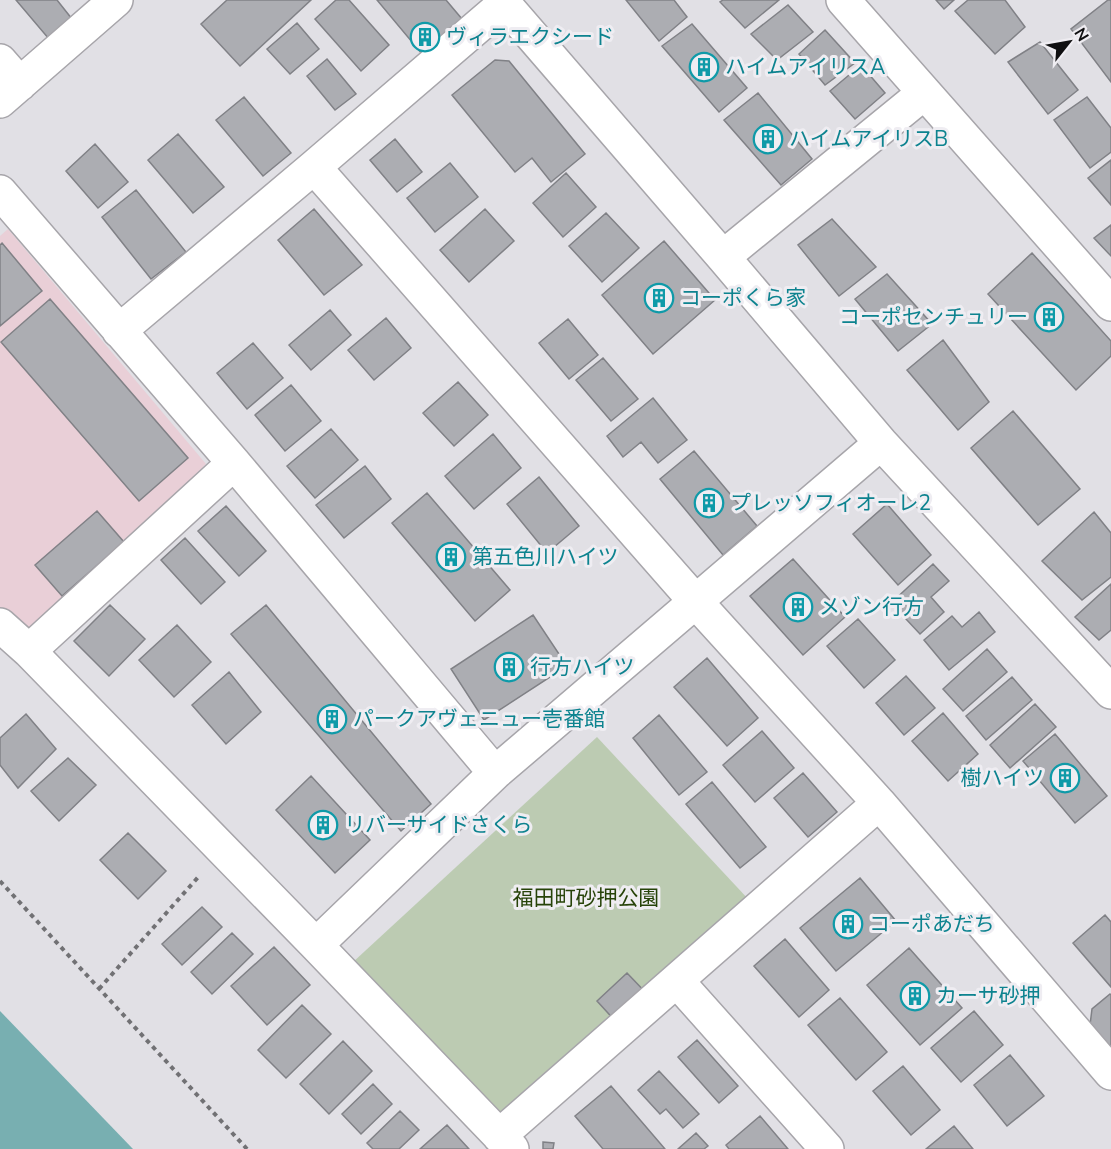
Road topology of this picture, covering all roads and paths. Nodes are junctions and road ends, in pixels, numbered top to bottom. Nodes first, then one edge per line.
1 (116, 0) edge
2 (843, 0) edge
3 (502, 2) edge
4 (7, 82) edge
5 (924, 93) junction
6 (314, 167) junction
7 (0, 192) edge
8 (723, 256) junction
9 (1111, 304) edge
10 (119, 331) junction
11 (881, 443) junction
12 (234, 463) junction
13 (696, 602) junction
14 (0, 625) edge
15 (29, 651) junction
16 (1111, 692) edge
17 (495, 773) junction
18 (879, 803) junction
19 (223, 850) junction
20 (0, 881) edge
21 (316, 945) junction
22 (677, 981) junction
23 (99, 989) junction
24 (1111, 1073) edge
25 (505, 1143) edge
26 (247, 1149) edge
27 (827, 1149) edge

1 - 4 street
2 - 5 street
3 - 6 street
3 - 8 street
5 - 8 street
5 - 9 street
6 - 10 street
6 - 13 street
7 - 10 street
8 - 11 street
10 - 12 street
11 - 13 street
11 - 16 street
12 - 15 street
12 - 17 street
13 - 17 street
13 - 18 street
14 - 15 street
15 - 19 street
17 - 21 street
18 - 22 street
18 - 24 street
19 - 21 street
19 - 23 path
20 - 23 path
21 - 25 street
22 - 25 street
22 - 27 street
23 - 26 path

